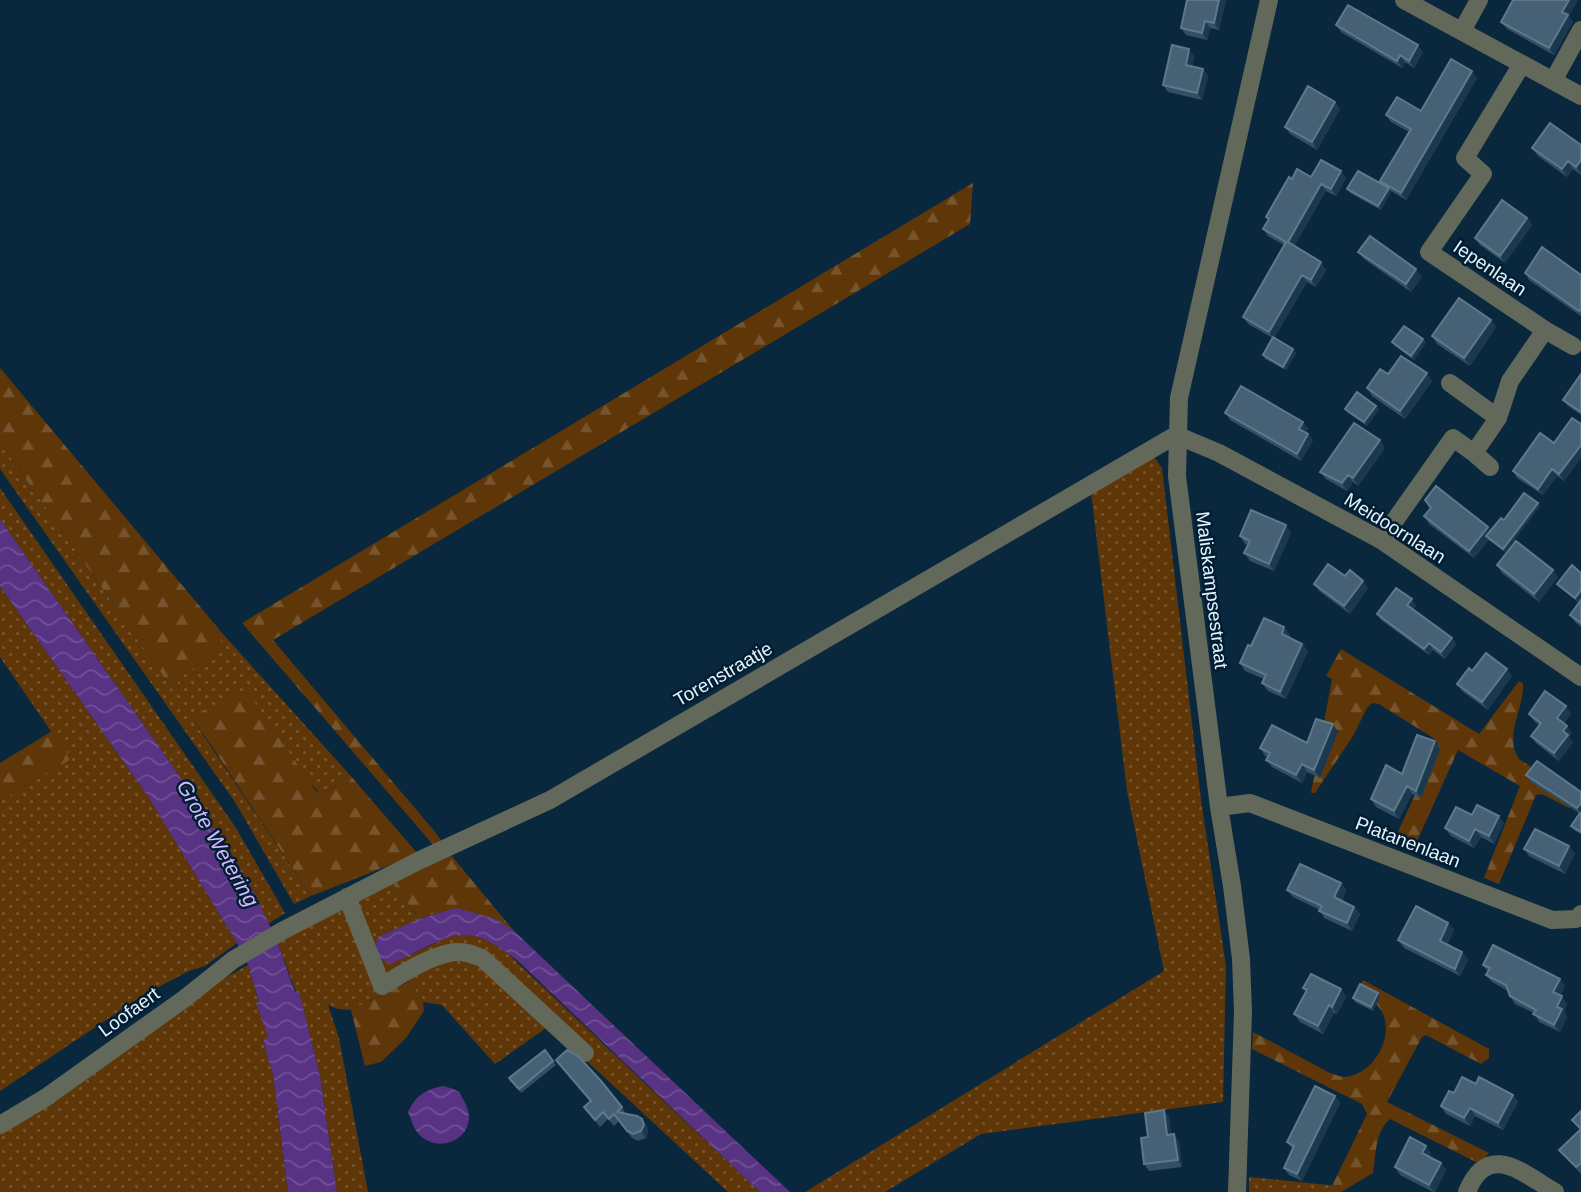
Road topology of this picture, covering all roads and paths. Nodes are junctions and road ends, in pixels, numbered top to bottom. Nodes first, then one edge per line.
1 (1269, 0) edge
2 (1404, 0) edge
3 (1479, 0) edge
4 (1581, 30) edge
5 (1462, 31) junction
6 (1522, 64) junction
7 (1553, 80) junction
8 (1581, 96) edge
9 (1545, 330) junction
10 (1573, 346) dead end
11 (1450, 383) dead end
12 (1498, 418) junction
13 (1176, 435) junction
14 (1474, 453) junction
15 (1490, 467) dead end
16 (1381, 540) junction
17 (1581, 677) edge
18 (1219, 807) junction
19 (347, 897) junction
20 (1581, 914) edge
21 (282, 931) joint
22 (585, 1053) dead end
23 (0, 1125) edge
24 (1237, 1192) edge
25 (1467, 1192) edge
26 (1555, 1192) edge

1 - 13 street, Maliskampsestraat
2 - 5 street
3 - 5 street
4 - 7 street
5 - 6 street
6 - 7 street
6 - 9 street, Iepenlaan
7 - 8 street
9 - 10 street, Iepenlaan
9 - 12 street
11 - 12 street
12 - 14 street
13 - 16 street, Meidoornlaan
13 - 18 street, Maliskampsestraat
13 - 19 street, Torenstraatje
14 - 15 street
14 - 16 street
16 - 17 street, Meidoornlaan
18 - 20 street, Platanenlaan
18 - 24 street, Maliskampsestraat
19 - 21 street, Torenstraatje
19 - 22 street
21 - 23 street, Loofaert
25 - 26 street

